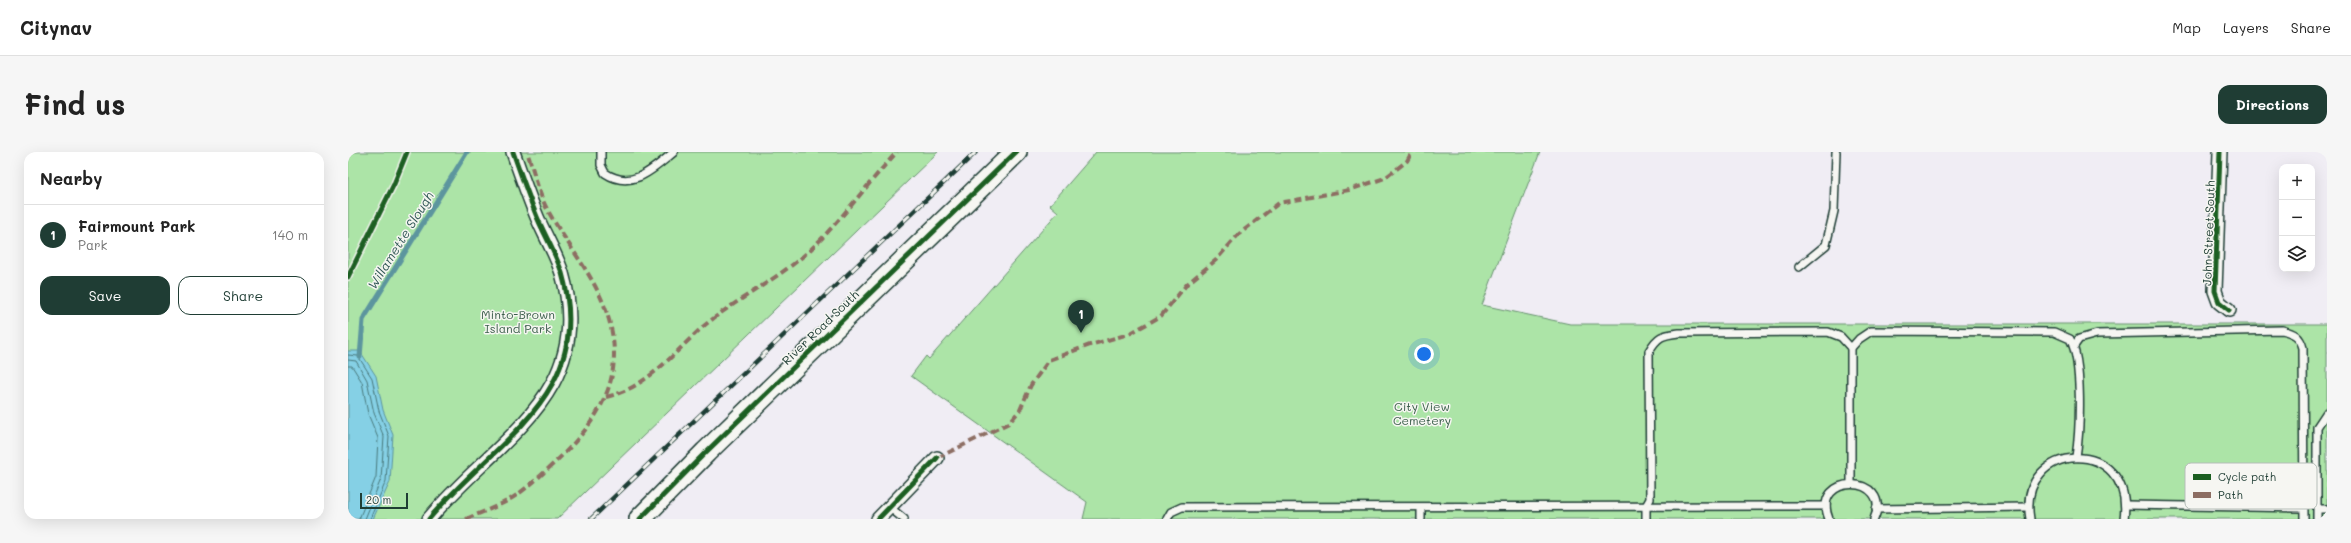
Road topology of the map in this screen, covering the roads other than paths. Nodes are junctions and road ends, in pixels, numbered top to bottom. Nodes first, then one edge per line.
1 (514, 152) edge
2 (601, 152) edge
3 (674, 152) edge
4 (1016, 152) edge
5 (1836, 152) edge
6 (2220, 152) edge
7 (1799, 267) dead end
8 (2229, 310) dead end
9 (2074, 346) junction
10 (1851, 348) junction
11 (2327, 412) edge
12 (2076, 457) junction
13 (937, 458) dead end
14 (2304, 463) edge
15 (1851, 483) junction
16 (2126, 505) junction
17 (1646, 506) junction
18 (1826, 506) junction
19 (2185, 506) edge
20 (889, 507) junction
21 (2028, 507) junction
22 (1421, 508) junction
23 (1876, 509) junction
24 (2318, 509) junction
25 (2327, 509) edge
26 (429, 519) edge
27 (640, 519) edge
28 (878, 519) edge
29 (904, 519) edge
30 (1167, 519) edge
31 (1421, 519) edge
32 (1646, 519) edge
33 (1829, 519) edge
34 (1874, 519) edge
35 (2030, 519) edge
36 (2124, 519) edge
37 (2318, 519) edge

1 - 26 street
2 - 3 lane
4 - 27 main road, River Road South
5 - 7 lane
6 - 8 street, John Street South
9 - 10 lane
9 - 12 lane
9 - 14 lane
10 - 15 lane
10 - 17 lane
11 - 24 lane
12 - 16 lane
12 - 21 lane
13 - 20 street
15 - 18 lane
15 - 23 lane
16 - 19 lane
16 - 36 lane
17 - 18 lane
17 - 22 lane
17 - 32 lane
18 - 33 lane
20 - 28 street
20 - 29 lane
21 - 23 lane
21 - 35 lane
22 - 30 lane
22 - 31 lane
23 - 34 lane
24 - 25 lane
24 - 37 lane

